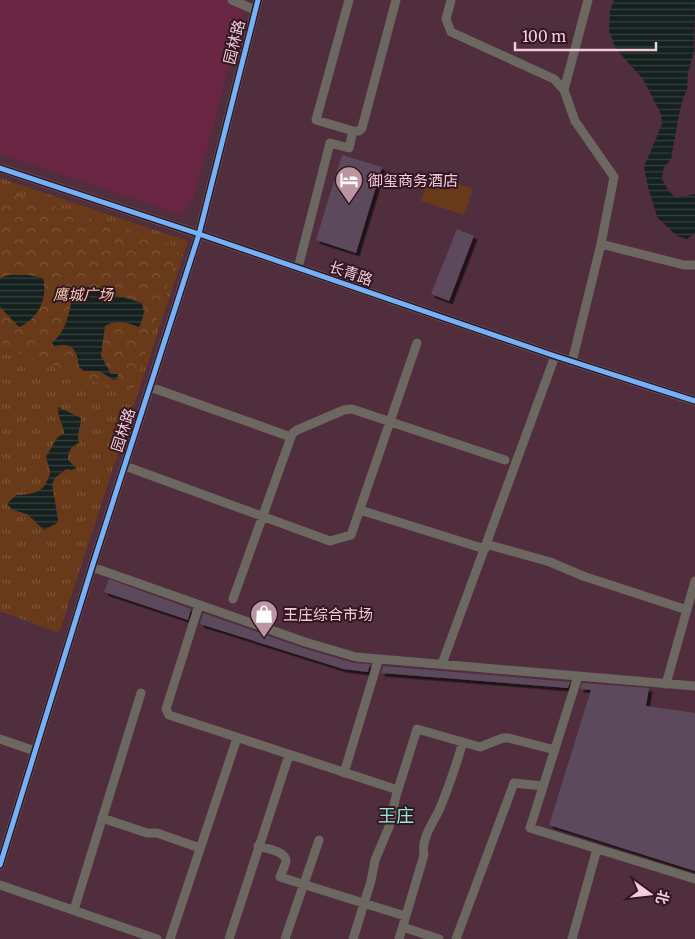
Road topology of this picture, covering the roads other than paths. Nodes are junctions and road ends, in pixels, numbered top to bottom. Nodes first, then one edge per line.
1 (232, 0) edge
2 (258, 0) edge
3 (349, 0) edge
4 (396, 0) edge
5 (451, 0) edge
6 (588, 0) edge
7 (255, 10) junction
8 (564, 90) junction
9 (353, 131) junction
10 (0, 168) edge
11 (199, 234) junction
12 (601, 244) junction
13 (695, 265) edge
14 (298, 268) junction
15 (417, 343) dead end
16 (555, 356) junction
17 (572, 362) junction
18 (150, 386) junction
19 (695, 401) edge
20 (390, 422) junction
21 (291, 437) junction
22 (505, 460) dead end
23 (125, 466) junction
24 (360, 510) junction
25 (262, 516) junction
26 (485, 546) junction
27 (92, 567) junction
28 (695, 581) edge
29 (232, 600) dead end
30 (199, 605) junction
31 (687, 610) junction
32 (378, 661) dead end
33 (442, 664) junction
34 (578, 676) junction
35 (666, 684) junction
36 (695, 686) edge
37 (141, 693) dead end
38 (237, 738) junction
39 (0, 739) edge
40 (463, 742) junction
41 (554, 750) junction
42 (35, 751) junction
43 (289, 755) junction
44 (344, 772) junction
45 (544, 786) junction
46 (398, 790) junction
47 (102, 818) junction
48 (319, 840) dead end
49 (258, 846) junction
50 (200, 848) junction
51 (597, 849) junction
52 (0, 865) edge
53 (695, 879) edge
54 (0, 885) edge
55 (305, 885) junction
56 (364, 904) junction
57 (74, 910) junction
58 (405, 916) junction
59 (403, 927) junction
60 (158, 939) edge
61 (170, 939) edge
62 (230, 939) edge
63 (285, 939) edge
64 (353, 939) edge
65 (399, 939) edge
66 (439, 939) edge
67 (456, 939) edge
68 (572, 939) edge

1 - 7 street
2 - 7 street, 园林路
3 - 9 street
4 - 9 street
5 - 8 street
6 - 8 street
7 - 11 street, 园林路
8 - 12 street
9 - 14 street
10 - 11 street, 长青路
11 - 14 street, 长青路
11 - 18 street, 园林路
12 - 13 street
12 - 17 street
14 - 16 street, 长青路
15 - 20 street
16 - 17 street, 长青路
16 - 26 street
17 - 19 street, 长青路
18 - 21 street
18 - 23 street, 园林路
20 - 21 street
20 - 22 street
20 - 24 street
21 - 25 street
23 - 25 street
23 - 27 street, 园林路
24 - 25 street
24 - 26 street
25 - 29 street
26 - 31 street
26 - 33 street
27 - 30 street
27 - 42 street, 园林路
28 - 31 street
30 - 33 street
30 - 38 street
31 - 35 street
32 - 44 street
33 - 34 street
34 - 35 street
34 - 41 street
35 - 36 street
37 - 47 street
38 - 43 street
38 - 50 street
39 - 42 street
40 - 41 street
40 - 46 street
40 - 58 street
41 - 45 street
42 - 52 street, 园林路
43 - 44 street
43 - 49 street
44 - 46 street
45 - 51 street
45 - 67 street
46 - 56 street
47 - 50 street
47 - 57 street
48 - 55 street
49 - 55 street
49 - 62 street
50 - 61 street
51 - 53 street
51 - 68 street
54 - 57 street
55 - 56 street
55 - 63 street
56 - 58 street
56 - 64 street
57 - 60 street
58 - 59 street
59 - 65 street
59 - 66 street

